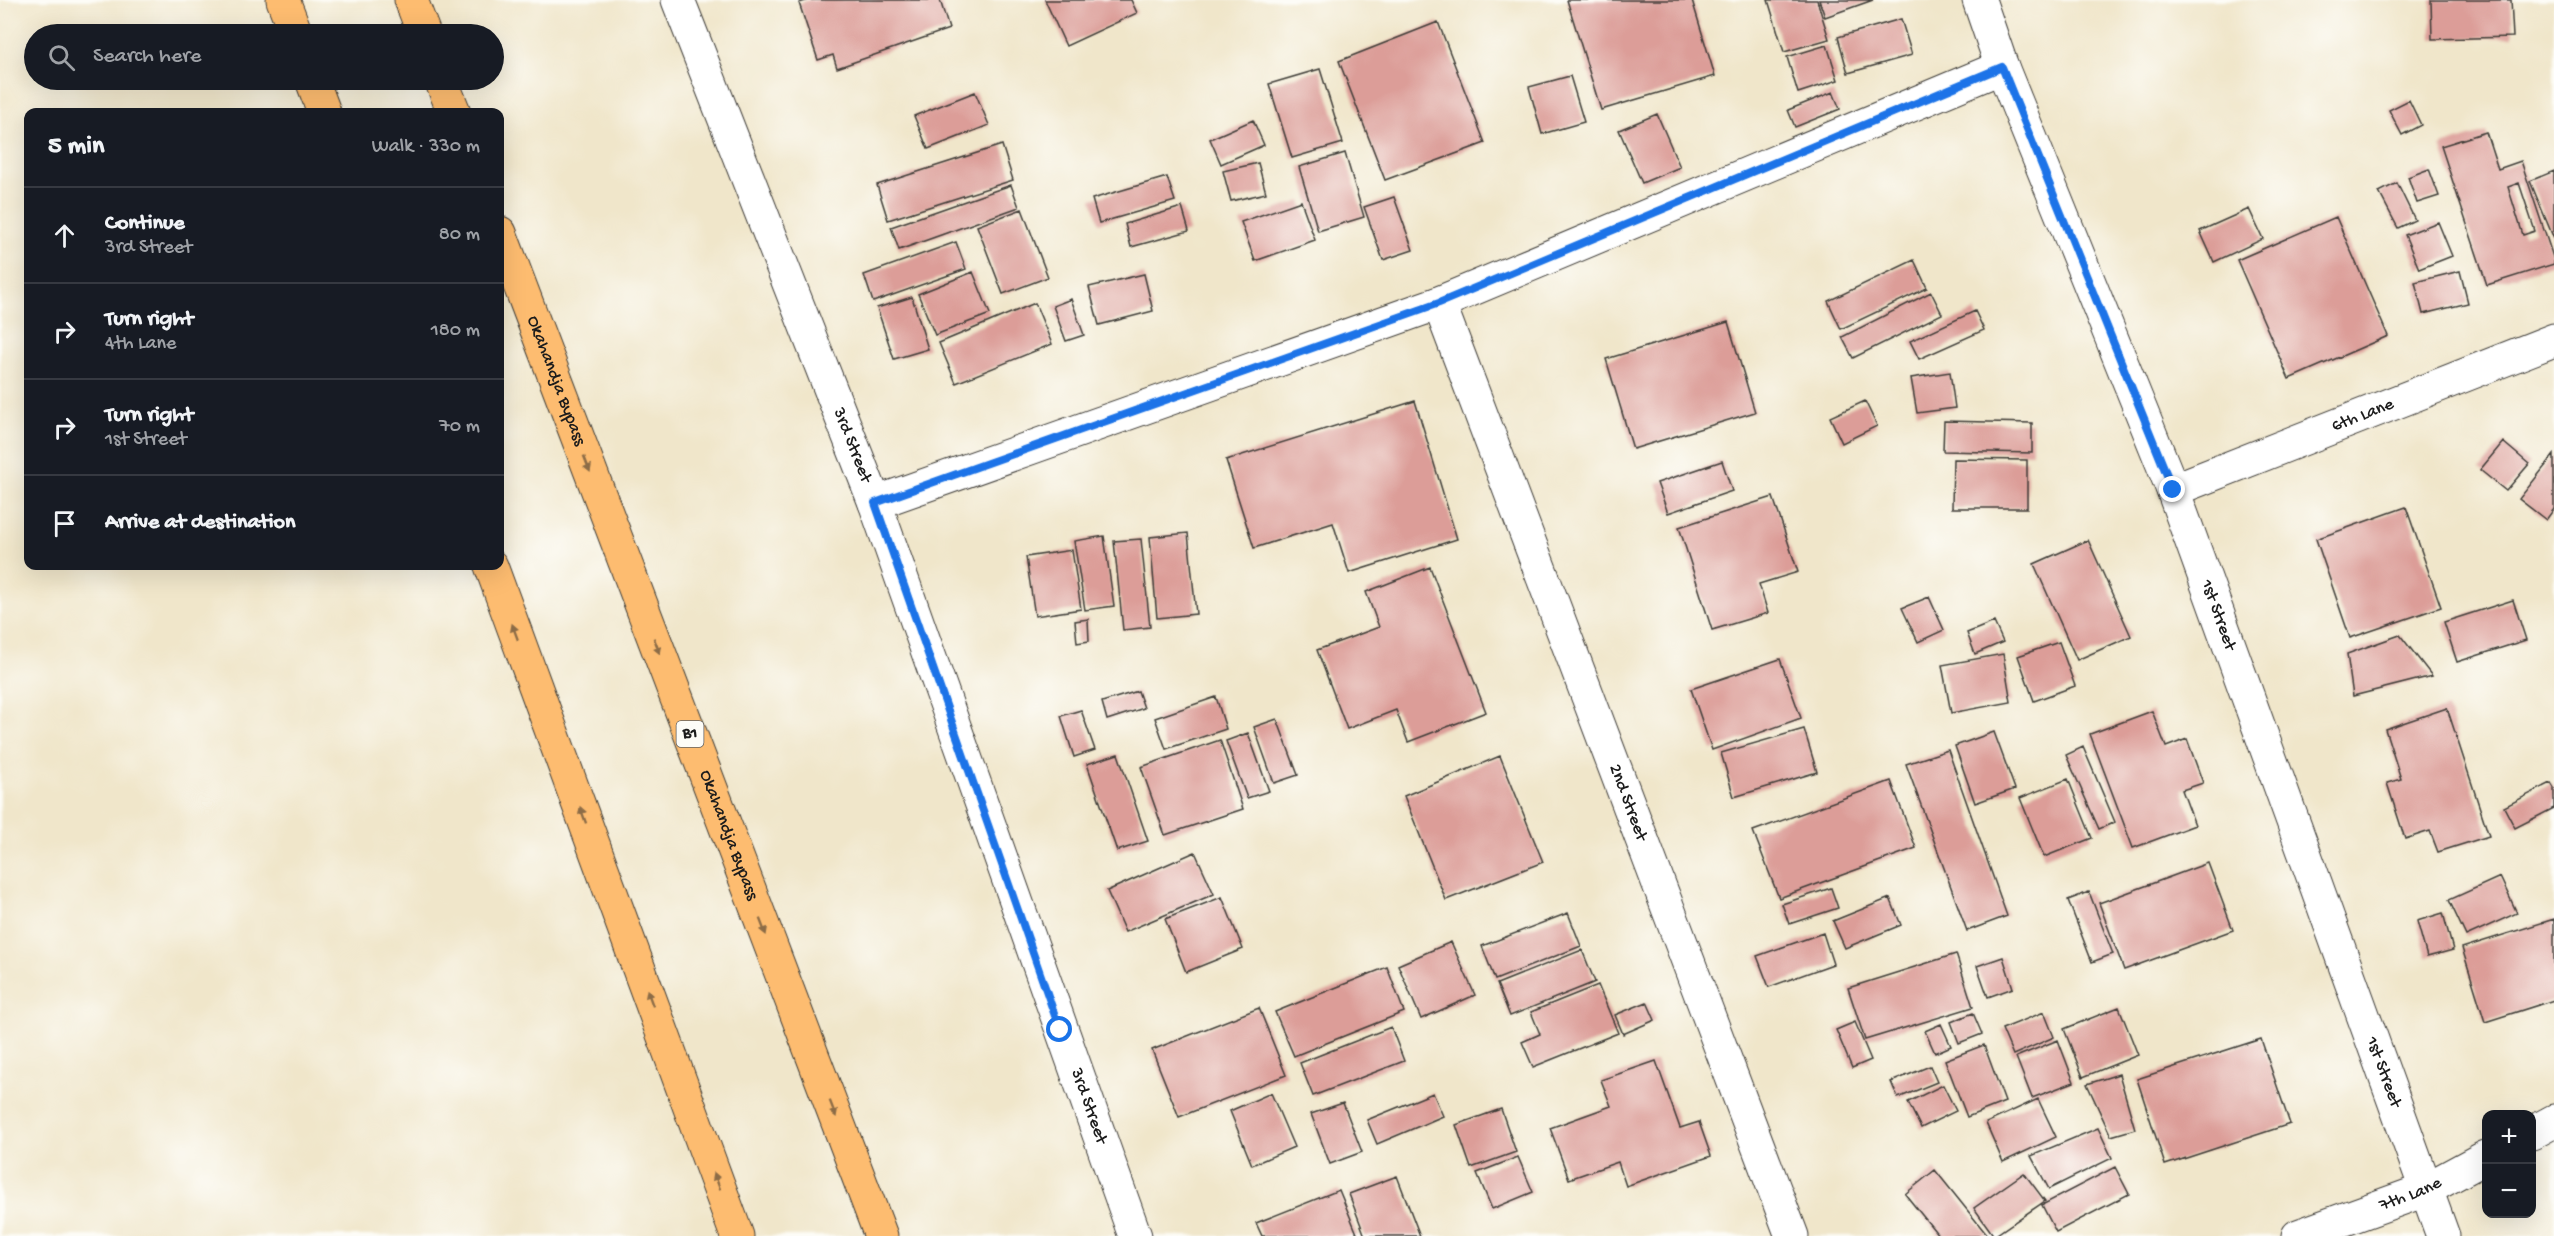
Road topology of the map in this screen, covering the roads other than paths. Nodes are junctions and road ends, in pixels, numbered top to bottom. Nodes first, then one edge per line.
1 (283, 0) edge
2 (411, 0) edge
3 (678, 0) edge
4 (1978, 0) edge
5 (292, 24) edge
6 (420, 24) edge
7 (2002, 67) junction
8 (316, 90) edge
9 (445, 90) edge
10 (322, 108) edge
11 (452, 108) edge
12 (504, 244) edge
13 (1439, 303) junction
14 (2554, 340) edge
15 (2173, 490) junction
16 (875, 503) junction
17 (492, 570) edge
18 (2554, 1121) edge
19 (2536, 1131) edge
20 (2482, 1160) edge
21 (2425, 1190) junction
22 (737, 1236) edge
23 (881, 1236) edge
24 (1135, 1236) edge
25 (1792, 1236) edge
26 (2298, 1236) edge
27 (2443, 1236) edge

1 - 5 highway
2 - 6 highway
3 - 16 street, 3rd Street
4 - 7 street, 1st Street
7 - 13 street
7 - 15 street, 1st Street
8 - 10 highway
9 - 11 highway
12 -> 23 highway, Okahandja Bypass / B1
13 - 16 street
13 - 25 street, 2nd Street
14 - 15 street, 6th Lane
15 - 21 street, 1st Street
16 - 24 street, 3rd Street
22 -> 17 highway
18 - 19 street
20 - 21 street, 7th Lane
21 - 26 street, 7th Lane
21 - 27 street, 1st Street

